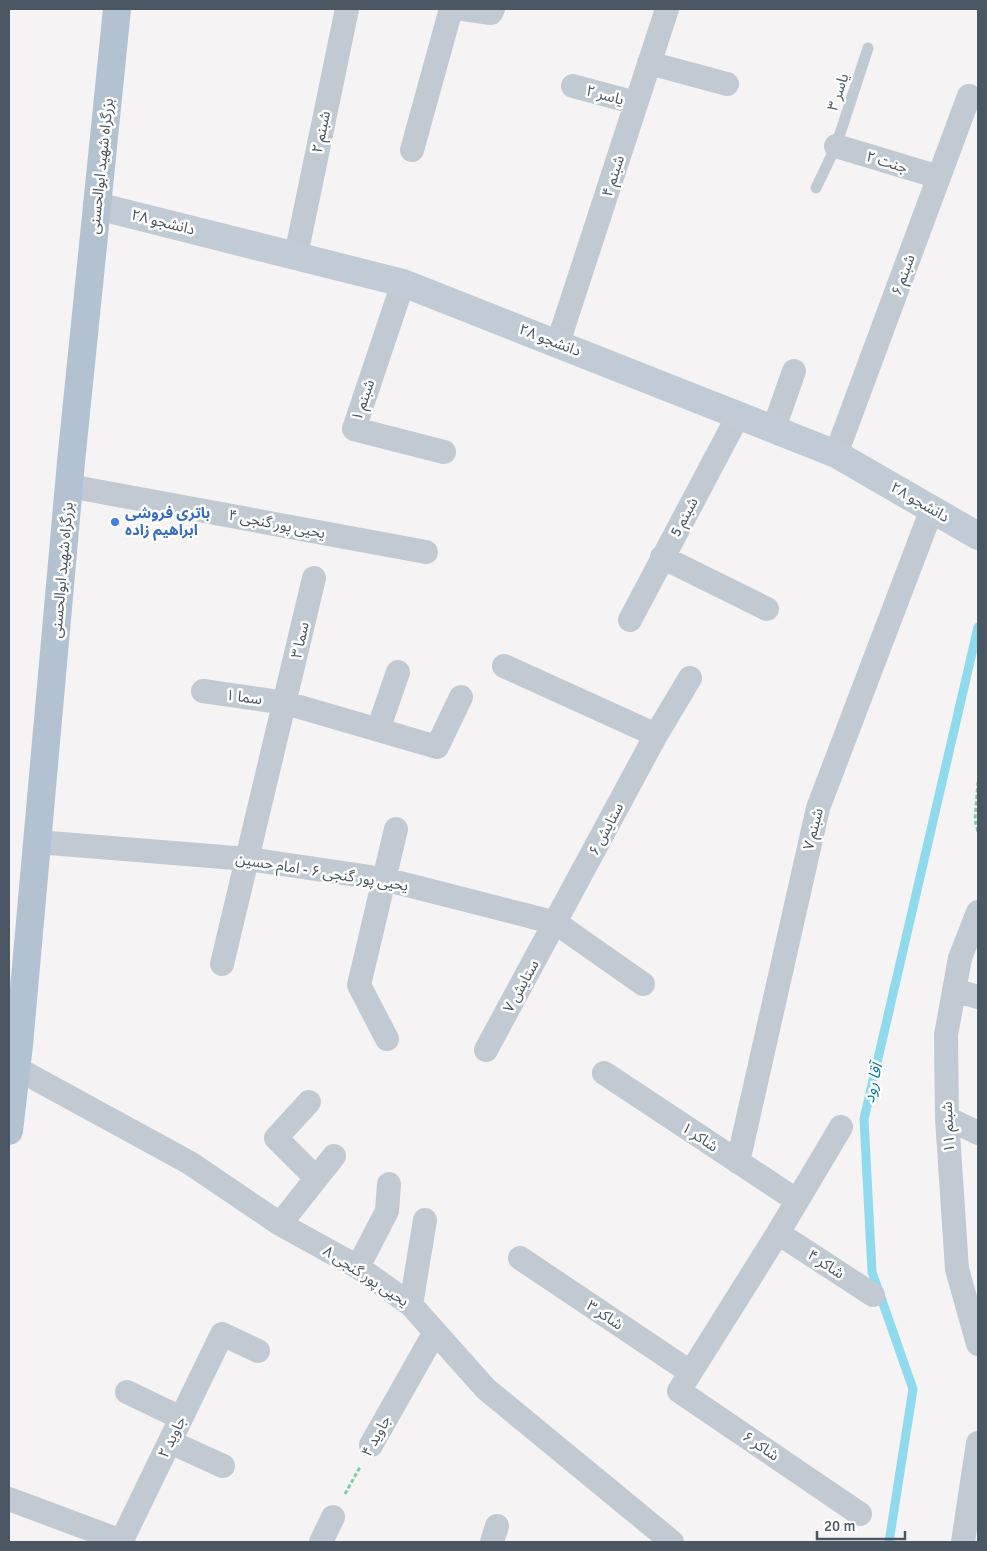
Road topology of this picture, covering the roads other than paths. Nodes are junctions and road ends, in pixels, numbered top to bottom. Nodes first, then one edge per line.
1 (118, 9) edge
2 (347, 9) edge
3 (451, 9) edge
4 (463, 9) edge
5 (493, 9) edge
6 (667, 9) edge
7 (868, 48) dead end
8 (649, 63) junction
9 (727, 84) dead end
10 (573, 86) dead end
11 (969, 96) dead end
12 (636, 103) junction
13 (836, 146) junction
14 (412, 150) dead end
15 (939, 177) junction
16 (816, 188) dead end
17 (97, 206) junction
18 (296, 255) junction
19 (403, 283) junction
20 (558, 343) junction
21 (794, 371) dead end
22 (739, 414) junction
23 (774, 428) junction
24 (444, 452) dead end
25 (836, 454) junction
26 (69, 486) junction
27 (932, 509) junction
28 (978, 536) edge
29 (426, 552) dead end
30 (662, 557) junction
31 (314, 578) dead end
32 (767, 609) dead end
33 (630, 620) dead end
34 (504, 666) dead end
35 (398, 672) dead end
36 (690, 678) dead end
37 (203, 691) dead end
38 (460, 697) dead end
39 (286, 703) junction
40 (378, 730) junction
41 (656, 735) junction
42 (396, 828) dead end
43 (37, 842) junction
44 (248, 859) junction
45 (384, 879) junction
46 (978, 912) edge
47 (556, 923) junction
48 (222, 964) dead end
49 (643, 984) dead end
50 (954, 990) junction
51 (978, 997) edge
52 (387, 1040) dead end
53 (486, 1050) dead end
54 (12, 1070) edge
55 (604, 1073) dead end
56 (309, 1102) dead end
57 (947, 1118) junction
58 (841, 1127) dead end
59 (9, 1130) edge
60 (978, 1133) edge
61 (334, 1156) dead end
62 (738, 1162) junction
63 (316, 1178) junction
64 (389, 1184) dead end
65 (796, 1200) junction
66 (425, 1220) dead end
67 (280, 1224) junction
68 (778, 1233) junction
69 (520, 1258) dead end
70 (358, 1267) junction
71 (873, 1295) dead end
72 (411, 1305) junction
73 (435, 1332) junction
74 (977, 1335) edge
75 (258, 1351) dead end
76 (690, 1372) junction
77 (127, 1392) dead end
78 (181, 1418) junction
79 (170, 1442) junction
80 (978, 1443) edge
81 (371, 1445) road end
82 (224, 1466) dead end
83 (976, 1488) edge
84 (9, 1499) edge
85 (860, 1514) dead end
86 (333, 1517) road end
87 (122, 1542) edge
88 (321, 1542) edge
89 (672, 1542) edge
90 (963, 1542) edge

1 - 17 main road, بزرگراه شهید ابوالحسنی
2 - 18 street, شبنم ۲
3 - 14 street
4 - 5 street
6 - 8 street, شبنم ۴
7 - 13 lane, یاسر ۳
8 - 9 street
8 - 12 street, شبنم ۴
10 - 12 street, یاسر ۲
11 - 15 street, شبنم ۶
12 - 20 street, شبنم ۴
13 - 15 street, جنت ۲
13 - 16 lane, یاسر ۳
15 - 25 street, شبنم ۶
17 - 18 street, دانشجو ۲۸
17 - 26 main road, بزرگراه شهید ابوالحسنی
18 - 19 street, دانشجو ۲۸
19 - 20 street, دانشجو ۲۸
19 - 24 street, شبنم ۱
20 - 22 street, دانشجو ۲۸
21 - 23 street
22 - 23 street, دانشجو ۲۸
22 - 30 street, شبنم 5
23 - 25 street, دانشجو ۲۸
25 - 27 street, دانشجو ۲۸
26 - 29 street, یحیی پور گنجی ۴
26 - 43 main road, بزرگراه شهید ابوالحسنی
27 - 28 street, دانشجو ۲۸
27 - 62 street, شبنم ۷
30 - 32 street
30 - 33 street, شبنم 5
31 - 39 street, سما ۳
34 - 41 street
35 - 40 street
36 - 41 street, ستایش ۶
37 - 39 street, سما ۱
38 - 40 street, سما ۱
39 - 40 street, سما ۱
39 - 44 street, سما ۳
41 - 47 street, ستایش ۶
42 - 45 street
43 - 44 street, یحیی پور گنجی ۶ - امام حسین
43 - 54 main road, بزرگراه شهید ابوالحسنی
44 - 45 street, یحیی پور گنجی ۶ - امام حسین
44 - 48 street, سما ۳
45 - 47 street, یحیی پور گنجی ۶ - امام حسین
45 - 52 street
46 - 50 street, شبنم ۱۱
47 - 49 street, یحیی پور گنجی ۶ - امام حسین
47 - 53 street, ستایش ۷
50 - 51 street
50 - 57 street, شبنم ۱۱
54 - 59 main road, بزرگراه شهید ابوالحسنی
54 - 67 street, یحیی پور گنجی ۸
55 - 62 street, شاکر ۱
56 - 63 street
57 - 60 street
57 - 74 street, شبنم ۱۱
58 - 65 street
61 - 63 street
62 - 65 street, شاکر ۱
63 - 67 street
64 - 70 street
65 - 68 street
66 - 72 street
67 - 70 street, یحیی پور گنجی ۸
68 - 71 street, شاکر ۴
68 - 76 street
69 - 76 street, شاکر ۳
70 - 72 street, یحیی پور گنجی ۸
72 - 73 street, یحیی پور گنجی ۸
73 - 81 street, جاوید ۴
73 - 89 street, یحیی پور گنجی ۸
75 - 78 street, جاوید ۲
76 - 85 street, شاکر ۶
77 - 78 street
78 - 79 street, جاوید ۲
79 - 82 street
79 - 87 street, جاوید ۲
80 - 83 street
83 - 90 street
84 - 87 street
86 - 88 street

